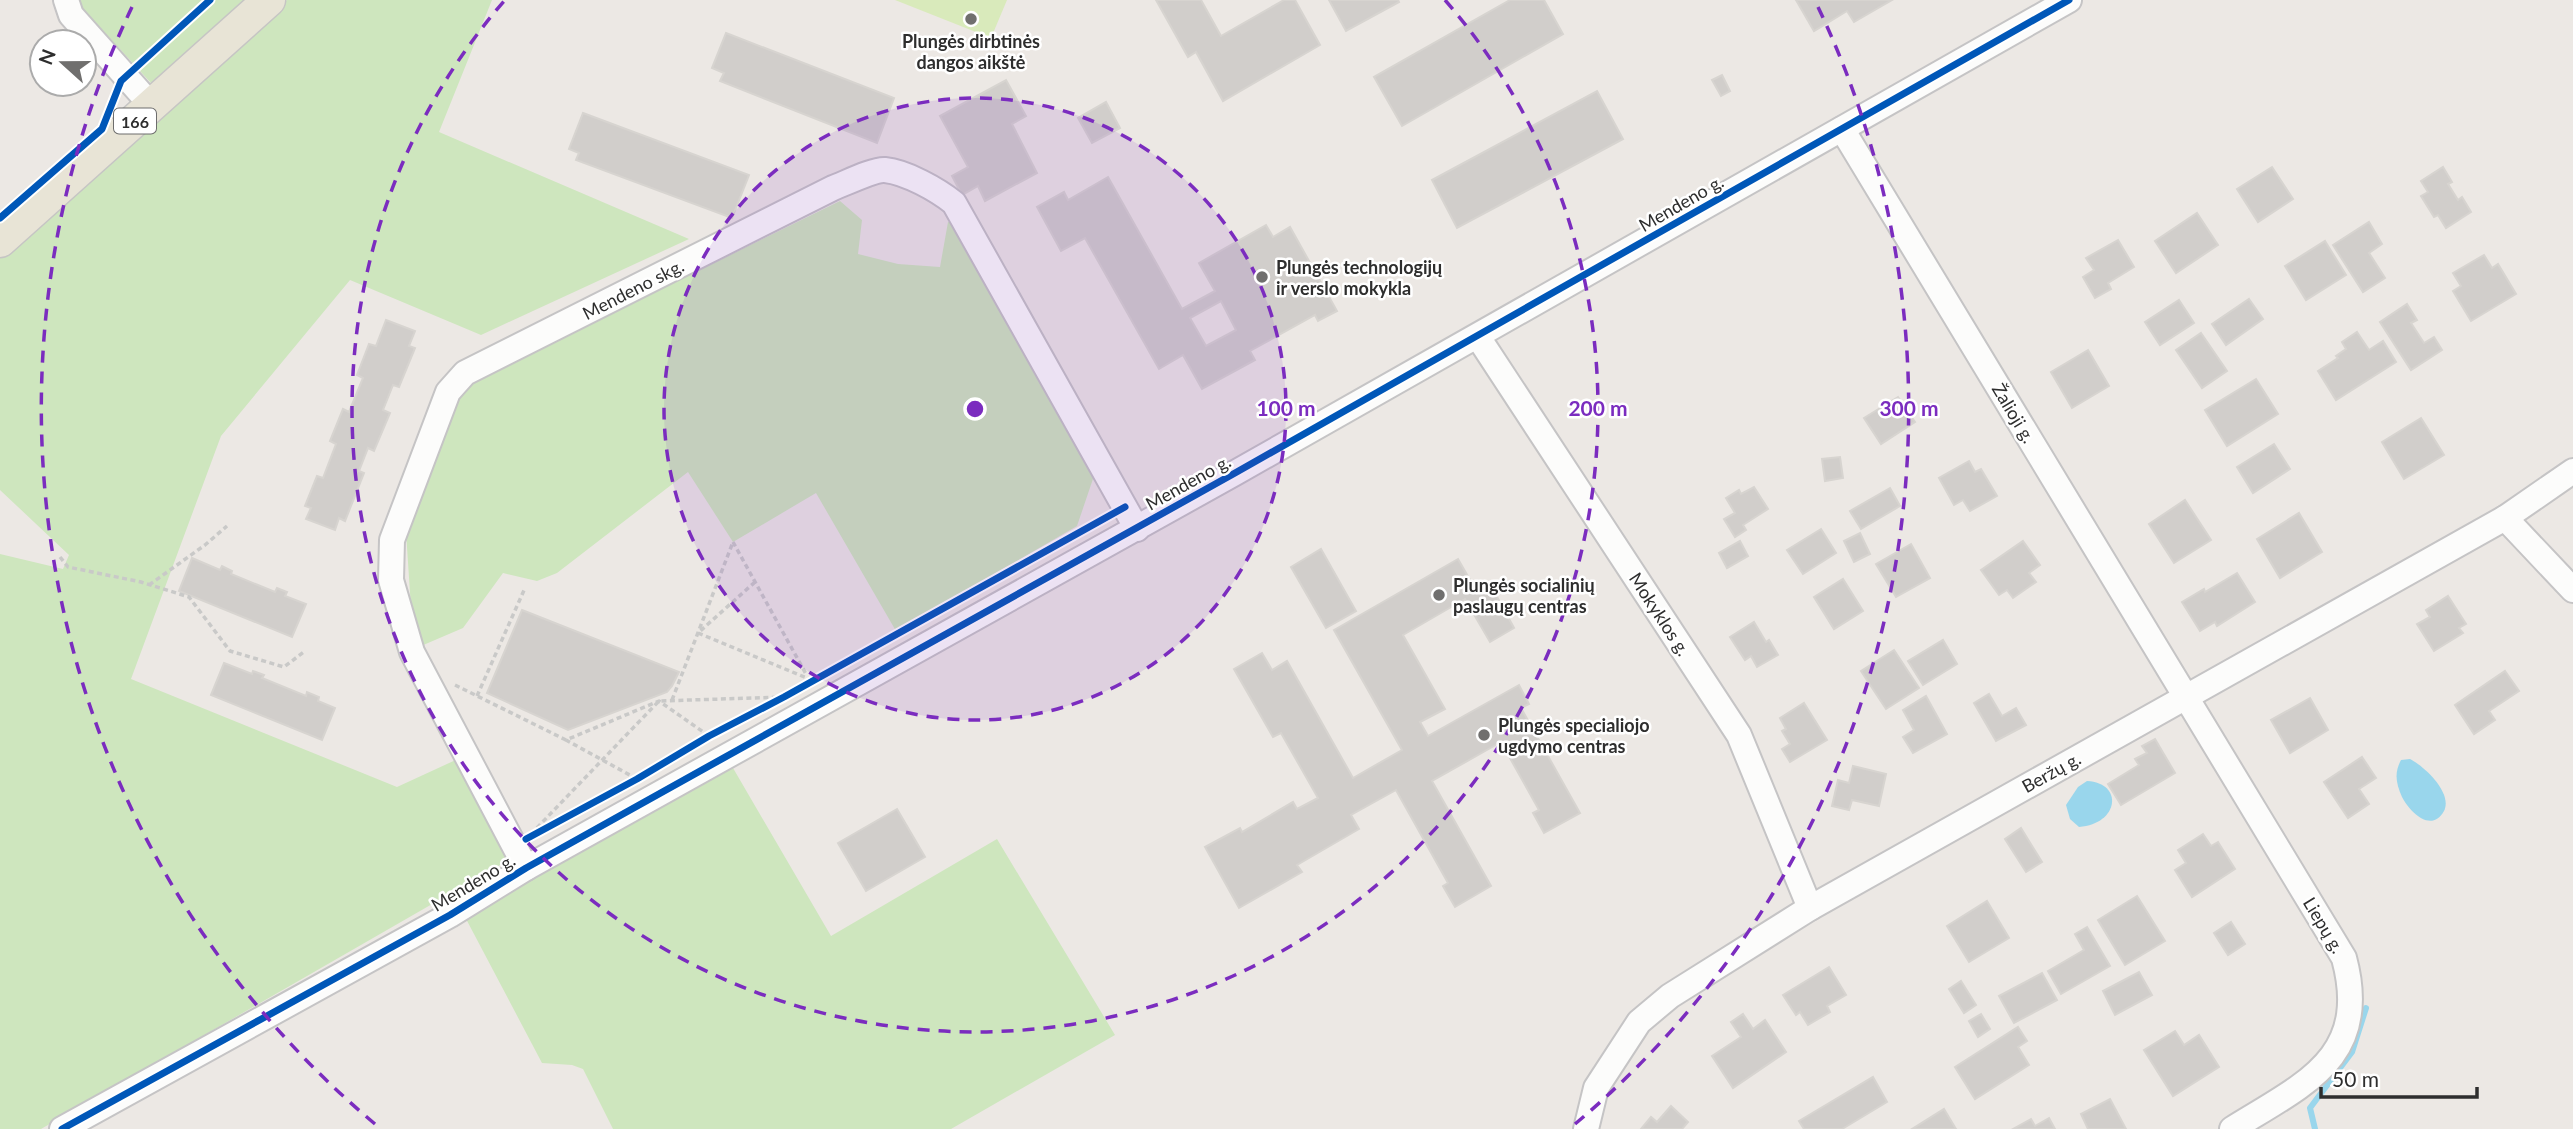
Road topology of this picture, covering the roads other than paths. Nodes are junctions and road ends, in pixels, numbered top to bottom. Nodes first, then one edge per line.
1 (66, 0) edge
2 (269, 0) edge
3 (2069, 0) edge
4 (152, 106) junction
5 (1842, 129) junction
6 (0, 241) edge
7 (1478, 337) junction
8 (2573, 471) edge
9 (2505, 518) junction
10 (1137, 528) junction
11 (2573, 590) edge
12 (2185, 696) junction
13 (526, 868) junction
14 (1810, 908) junction
15 (62, 1129) edge
16 (1586, 1129) edge
17 (2232, 1129) edge

1 - 4 street
2 - 4 main road, 166
3 - 5 street, Mendeno g.
4 - 6 main road, 166
5 - 7 street, Mendeno g.
5 - 12 street, Žalioji g.
7 - 10 street, Mendeno g.
7 - 14 street, Mokyklos g.
8 - 9 street, Beržų g.
9 - 11 street
9 - 12 street, Beržų g.
10 - 13 street, Mendeno g.
10 - 13 street, Mendeno skg.
12 - 14 street, Beržų g.
12 - 17 street, Liepų g.
13 - 15 street, Mendeno g.
14 - 16 street, Beržų g.

